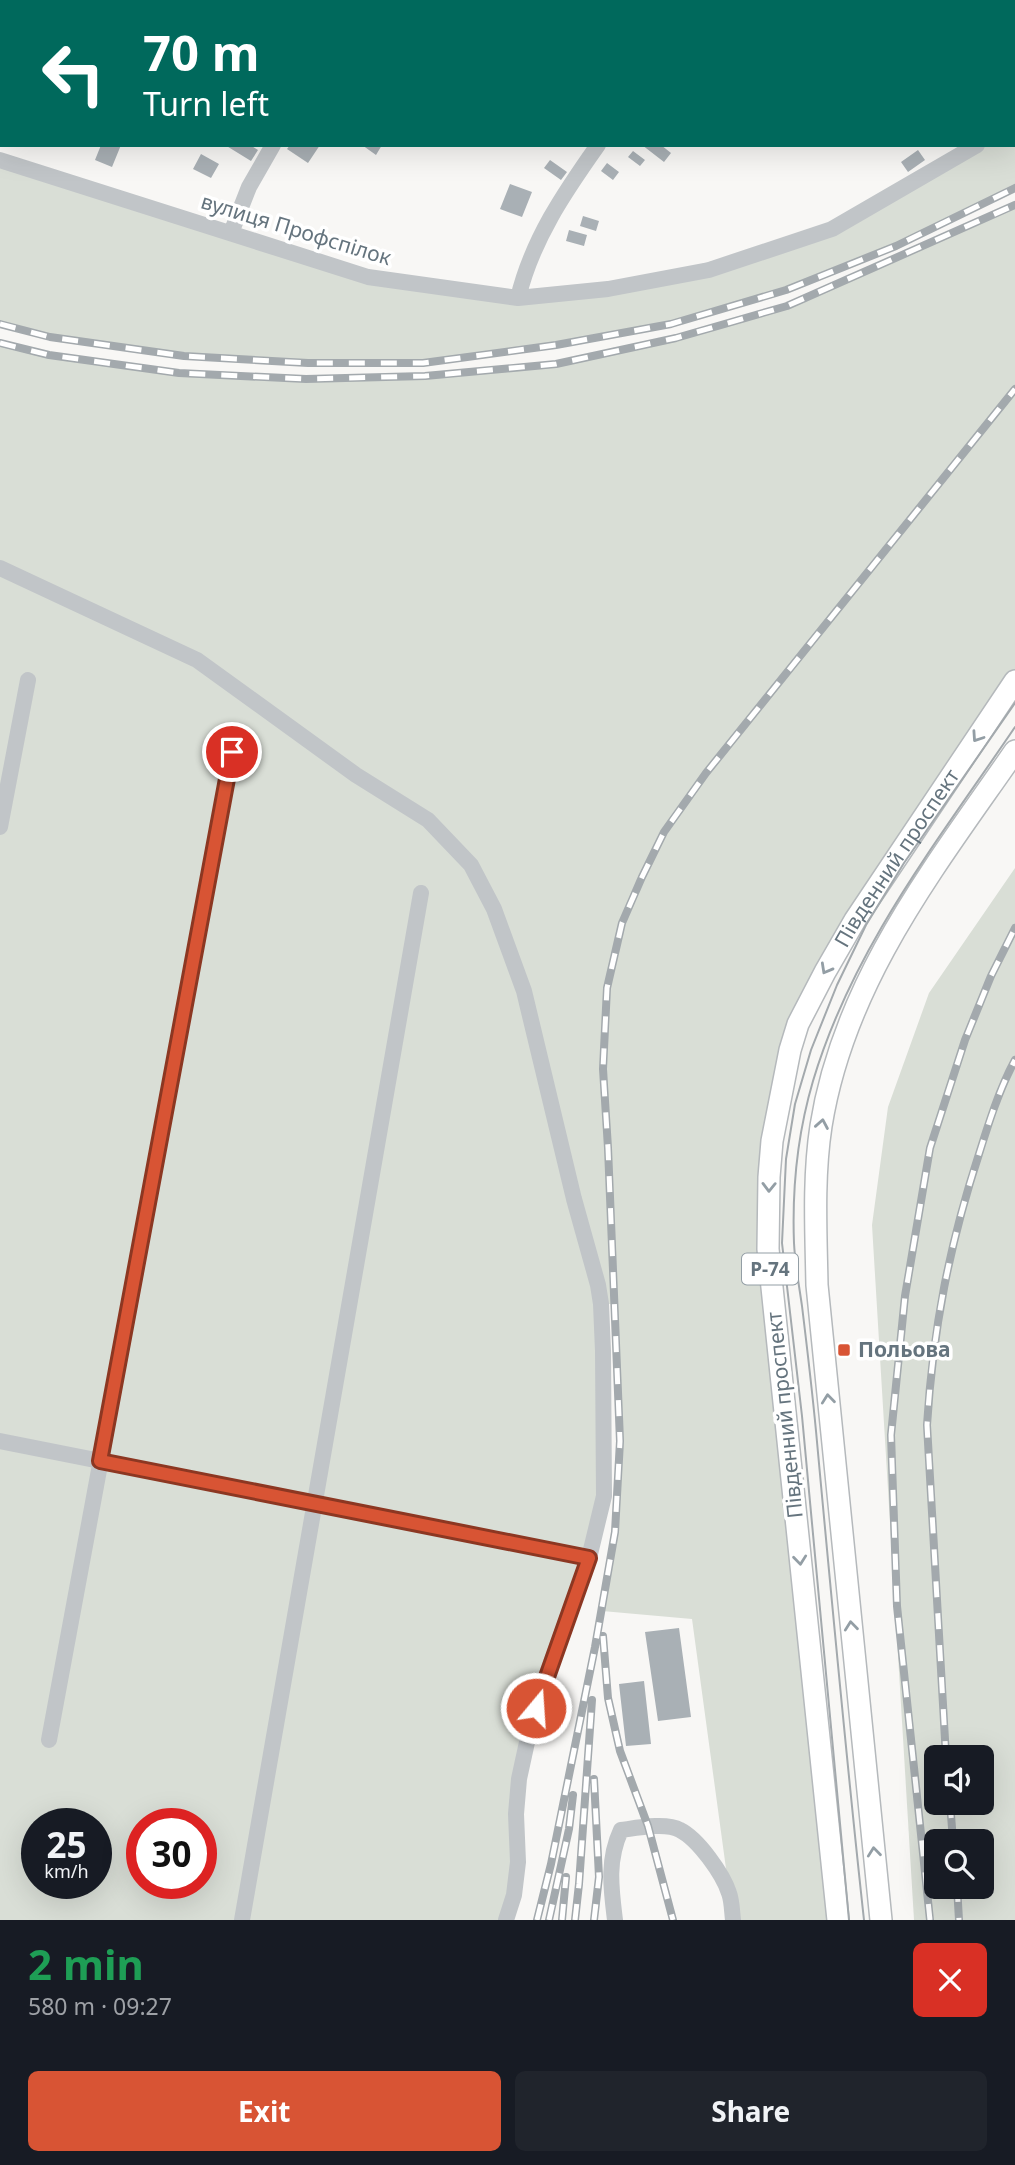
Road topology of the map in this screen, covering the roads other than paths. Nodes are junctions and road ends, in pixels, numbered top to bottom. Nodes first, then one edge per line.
1 (272, 147) edge
2 (597, 147) edge
3 (974, 147) edge
4 (0, 160) edge
5 (231, 233) junction
6 (518, 298) junction
7 (0, 569) edge
8 (28, 680) dead end
9 (1015, 681) edge
10 (1015, 751) edge
11 (232, 752) dead end
12 (0, 827) edge
13 (421, 892) dead end
14 (0, 1441) edge
15 (100, 1461) junction
16 (314, 1503) junction
17 (589, 1558) junction
18 (49, 1740) dead end
19 (242, 1920) edge
20 (506, 1920) edge
21 (615, 1920) edge
22 (733, 1920) edge
23 (838, 1920) edge
24 (881, 1920) edge

1 - 5 street
2 - 6 street
3 - 6 street, вулиця Профспілок
4 - 5 street, вулиця Профспілок
5 - 6 street, вулиця Профспілок
7 - 17 street
8 - 12 street
9 -> 23 main road, Південний проспект / Р-74
24 -> 10 main road, Південний проспект / Р-74
11 - 15 street
13 - 16 street
14 - 15 street
15 - 16 street
15 - 18 street
16 - 17 street
16 - 19 street
17 - 20 street
21 - 22 street

